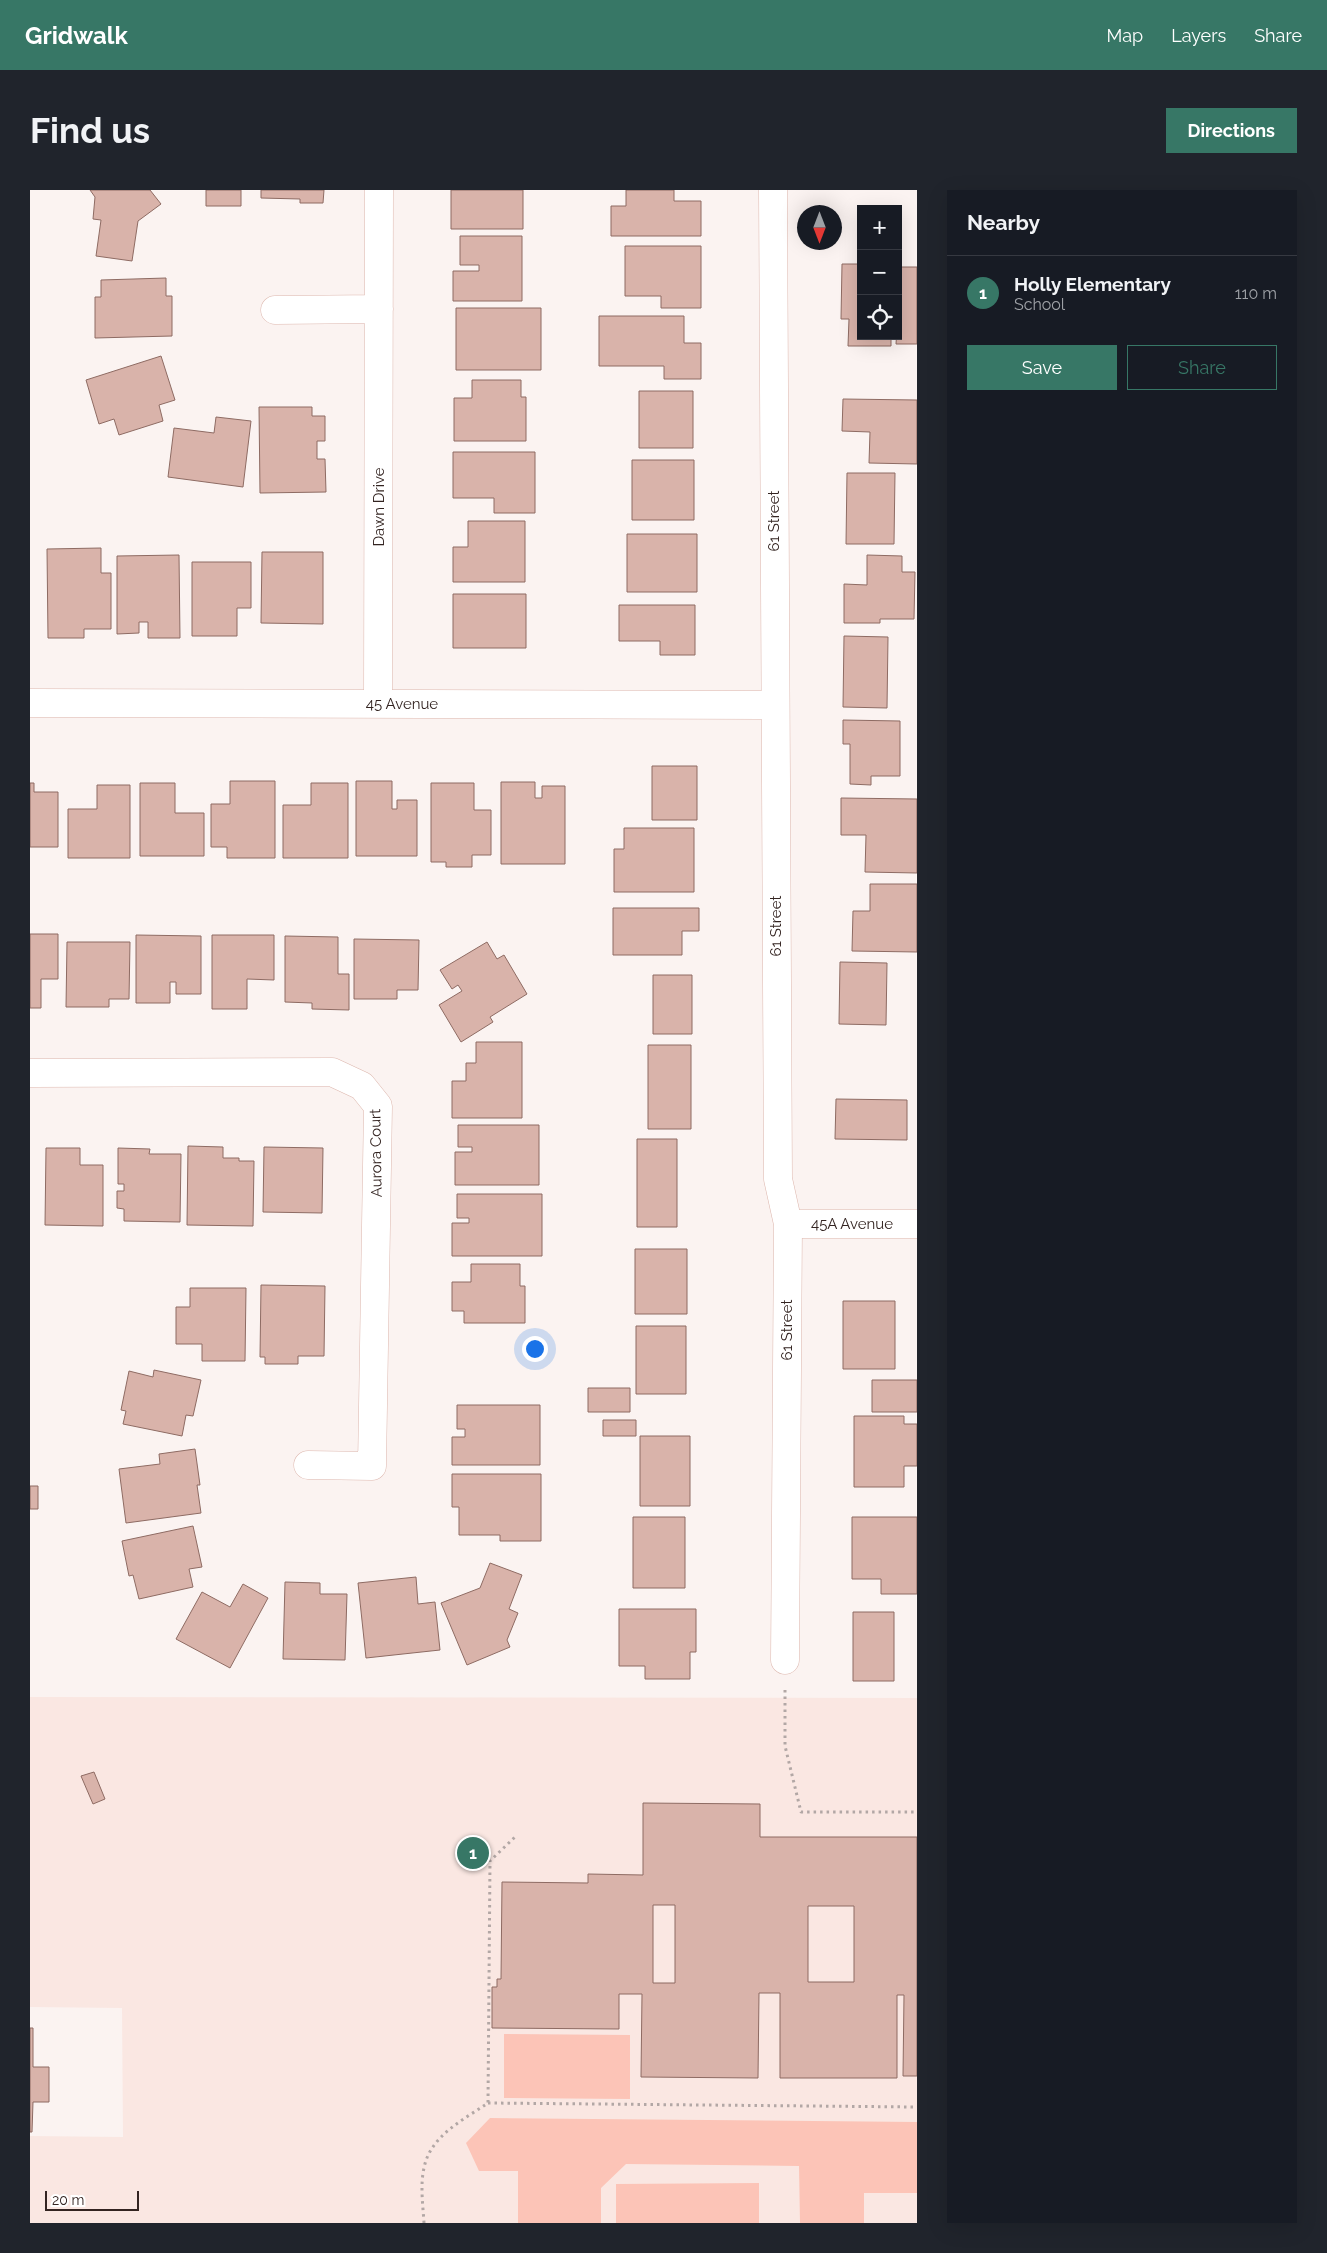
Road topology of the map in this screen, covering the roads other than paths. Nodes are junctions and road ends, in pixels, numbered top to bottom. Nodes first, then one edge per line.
1 (379, 190) edge
2 (773, 190) edge
3 (379, 309) junction
4 (275, 310) dead end
5 (30, 703) edge
6 (378, 704) junction
7 (775, 705) junction
8 (30, 1073) edge
9 (788, 1224) junction
10 (917, 1224) edge
11 (308, 1465) dead end
12 (785, 1660) road end

1 - 3 street, Dawn Drive
2 - 7 street, 61 Street
3 - 4 street
3 - 6 street, Dawn Drive
5 - 6 street, 45 Avenue
6 - 7 street, 45 Avenue
7 - 9 street, 61 Street
8 - 11 street, Aurora Court
9 - 10 street, 45A Avenue
9 - 12 street, 61 Street

